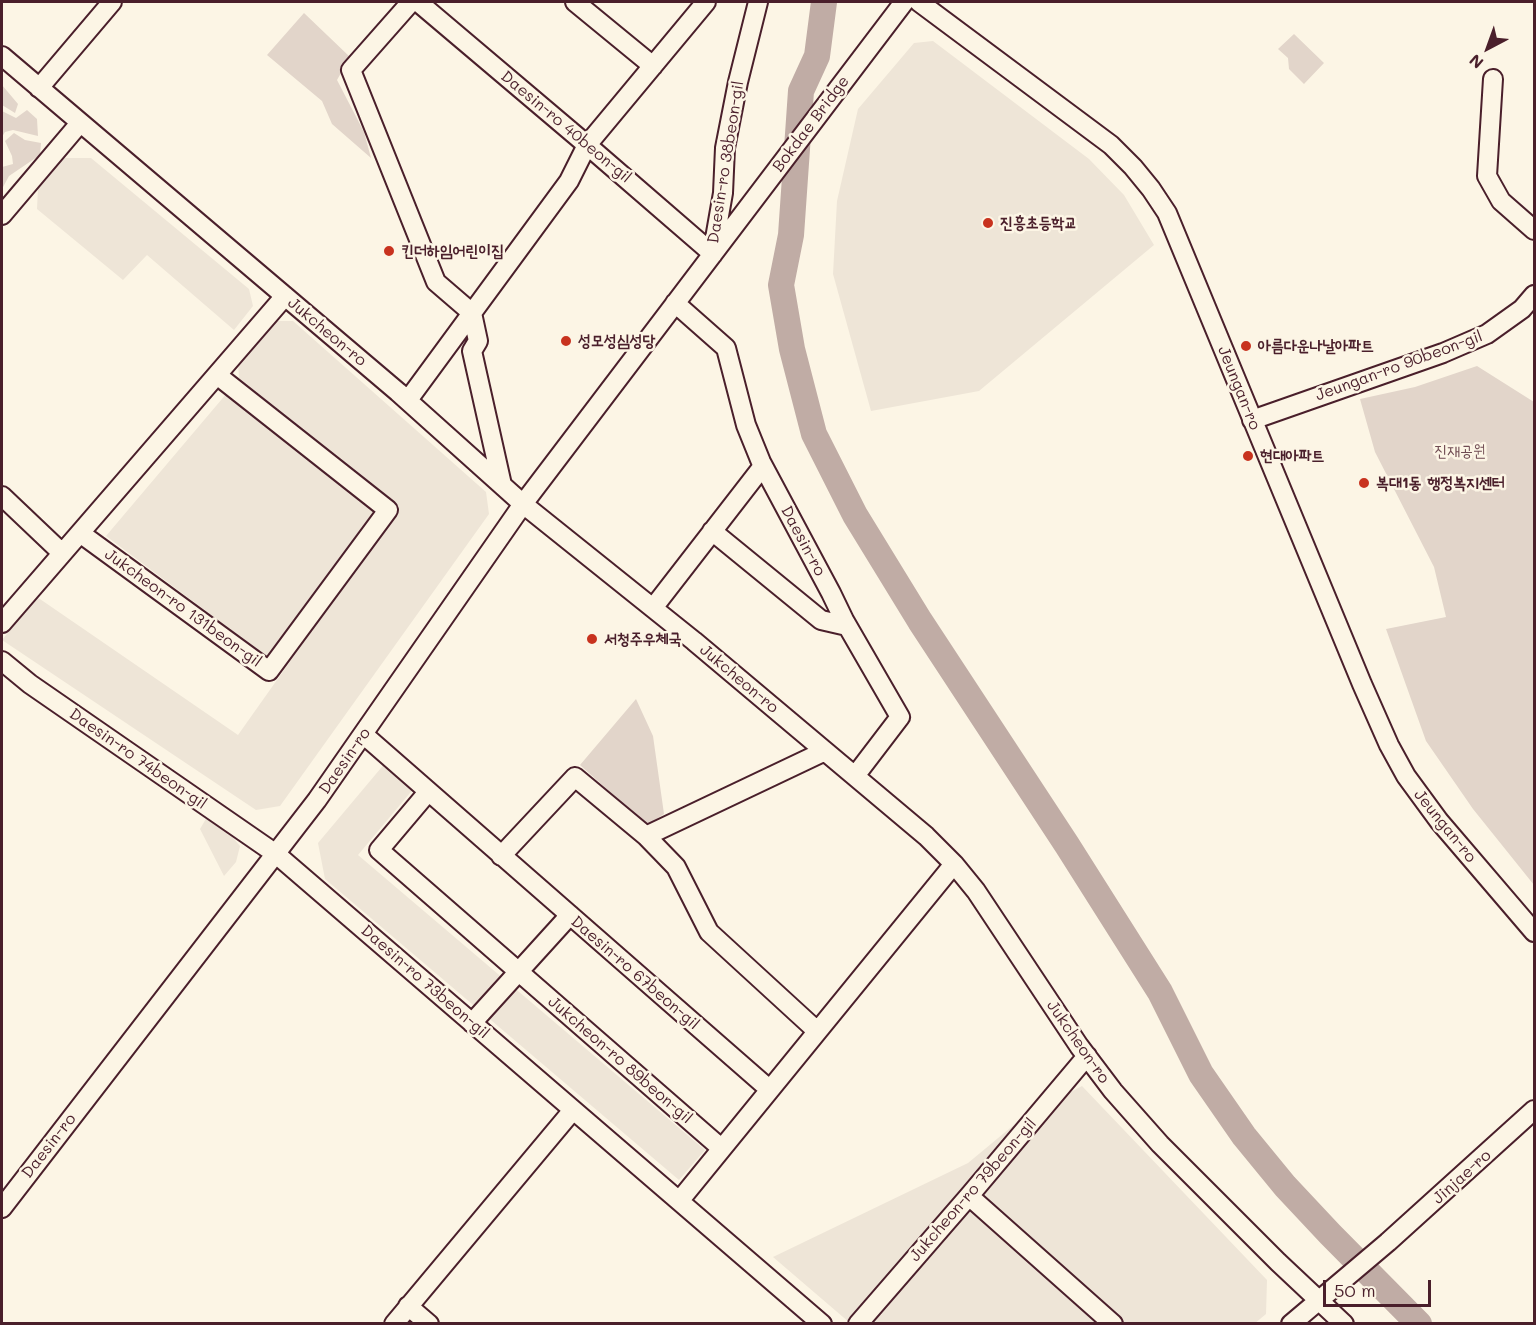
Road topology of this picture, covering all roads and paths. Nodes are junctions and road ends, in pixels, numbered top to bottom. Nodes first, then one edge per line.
1 (112, 2) edge
2 (411, 2) edge
3 (418, 2) edge
4 (575, 2) edge
5 (706, 2) edge
6 (758, 2) edge
7 (903, 2) edge
8 (919, 2) edge
9 (2, 56) edge
10 (653, 66) junction
11 (1493, 79) dead end
12 (39, 88) junction
13 (80, 123) junction
14 (587, 145) junction
15 (2, 214) edge
16 (1534, 230) edge
17 (715, 250) junction
18 (1534, 295) edge
19 (285, 296) junction
20 (675, 303) junction
21 (472, 313) junction
22 (217, 375) junction
23 (408, 400) junction
24 (1252, 420) junction
25 (763, 466) junction
26 (502, 485) junction
27 (2, 496) edge
28 (523, 504) junction
29 (712, 531) junction
30 (80, 533) junction
31 (62, 553) junction
32 (653, 608) junction
33 (2, 623) edge
34 (847, 626) junction
35 (2, 661) edge
36 (363, 734) junction
37 (825, 751) junction
38 (855, 776) junction
39 (428, 792) junction
40 (646, 836) junction
41 (276, 854) junction
42 (501, 856) junction
43 (954, 864) junction
44 (570, 915) junction
45 (1534, 932) edge
46 (519, 972) junction
47 (472, 1023) junction
48 (817, 1031) junction
49 (1087, 1056) junction
50 (769, 1089) junction
51 (573, 1110) junction
52 (1534, 1110) edge
53 (721, 1148) junction
54 (969, 1196) junction
55 (680, 1200) junction
56 (2, 1208) edge
57 (1320, 1301) junction
58 (408, 1306) junction
59 (394, 1323) edge
60 (429, 1323) edge
61 (822, 1323) edge
62 (858, 1323) edge
63 (1113, 1323) edge
64 (1292, 1323) edge
65 (1344, 1323) edge

1 - 12 street
2 - 21 street
3 - 14 street, Daesin-ro 40beon-gil
4 - 10 street
5 - 10 street
6 - 17 street, Daesin-ro 38beon-gil
7 - 17 street, Bokdae Bridge
8 - 24 street, Jeungan-ro
9 - 12 street, Jukcheon-ro
10 - 14 street
11 - 16 street
12 - 13 street, Jukcheon-ro
13 - 15 street
13 - 19 street, Jukcheon-ro
14 - 17 street, Daesin-ro 40beon-gil
14 - 21 street
17 - 20 street, Daesin-ro
18 - 24 street, Jeungan-ro 90beon-gil
19 - 22 street
19 - 23 street, Jukcheon-ro
20 - 25 street, Daesin-ro
20 - 28 street, Daesin-ro
21 - 23 street
21 - 26 street
22 - 30 street
22 - 30 street, Jukcheon-ro 131beon-gil
23 - 26 street, Jukcheon-ro
24 - 45 street, Jeungan-ro
25 - 29 street
25 - 34 street, Daesin-ro
26 - 28 street, Jukcheon-ro
27 - 31 street
28 - 32 street, Jukcheon-ro
28 - 36 street, Daesin-ro
29 - 32 street
29 - 34 street
30 - 31 street
31 - 33 street
32 - 37 street, Jukcheon-ro
34 - 38 street, Daesin-ro
35 - 41 street, Daesin-ro 74beon-gil
36 - 39 street, Daesin-ro 67beon-gil
36 - 41 street, Daesin-ro
37 - 38 street, Jukcheon-ro
37 - 40 street
38 - 43 street, Jukcheon-ro
39 - 42 street, Daesin-ro 67beon-gil
39 - 46 street
40 - 42 street
40 - 48 street
41 - 47 street, Daesin-ro 73beon-gil
41 - 56 street, Daesin-ro
42 - 44 street, Daesin-ro 67beon-gil
43 - 48 street
43 - 49 street, Jukcheon-ro
44 - 46 street
44 - 50 street, Daesin-ro 67beon-gil
46 - 47 street
46 - 53 street, Jukcheon-ro 89beon-gil
47 - 51 street, Daesin-ro 73beon-gil
48 - 50 street
49 - 54 street, Jukcheon-ro 79beon-gil
49 - 57 street, Jukcheon-ro
50 - 53 street
51 - 55 street, Daesin-ro 73beon-gil
51 - 58 street
52 - 57 street, Jinjae-ro
53 - 55 street
54 - 62 street, Jukcheon-ro 79beon-gil
54 - 63 street
55 - 61 street, Daesin-ro 73beon-gil
57 - 64 street
57 - 65 street, Jukcheon-ro
58 - 59 street
58 - 60 street

